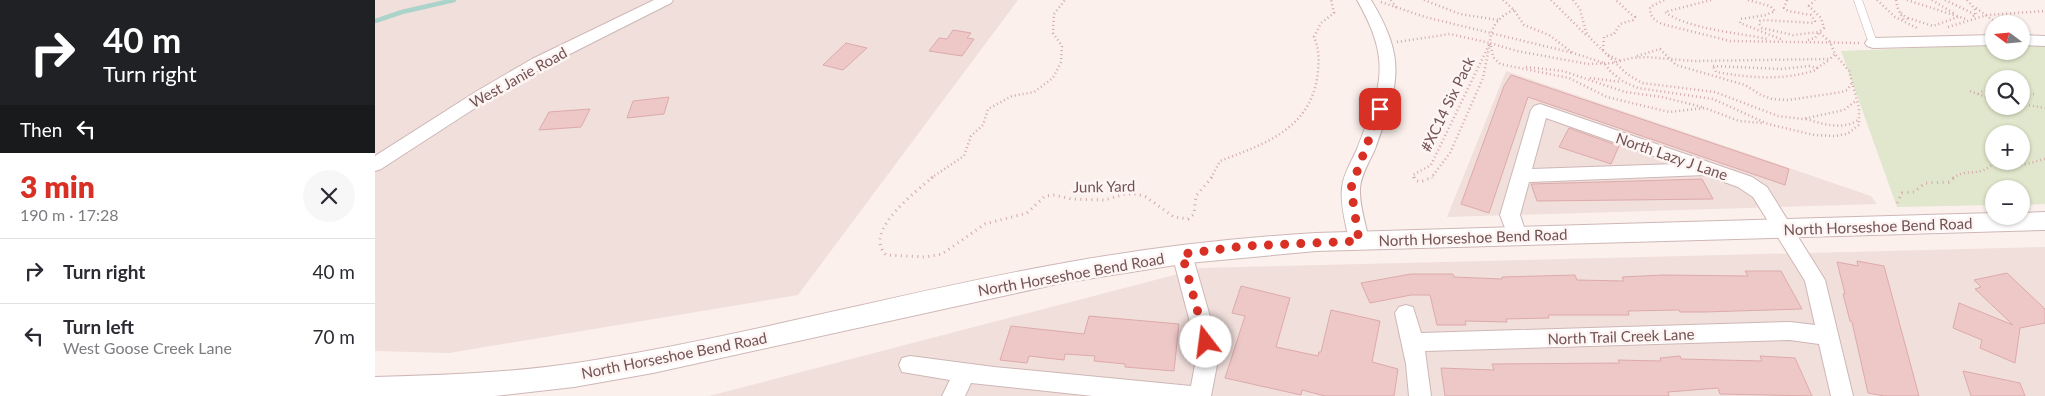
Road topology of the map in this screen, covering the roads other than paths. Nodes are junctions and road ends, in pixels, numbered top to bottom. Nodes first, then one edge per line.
1 (666, 0) edge
2 (1364, 0) edge
3 (1858, 0) edge
4 (1985, 40) edge
5 (2030, 40) edge
6 (2045, 41) edge
7 (1873, 43) joint
8 (375, 165) edge
9 (1711, 170) junction
10 (1521, 176) junction
11 (2045, 221) edge
12 (1784, 228) junction
13 (1517, 236) junction
14 (1359, 241) junction
15 (1182, 254) junction
16 (1406, 313) dead end
17 (1828, 336) junction
18 (1413, 342) junction
19 (911, 366) dead end
20 (965, 372) junction
21 (375, 389) edge
22 (953, 396) edge
23 (1198, 396) edge
24 (1420, 396) edge
25 (1842, 396) edge

1 - 8 street, West Janie Road
2 - 14 street
3 - 7 lane
4 - 7 street
5 - 6 street
9 - 10 street
9 - 10 street, North Lazy J Lane
9 - 12 street, North Lazy J Lane
10 - 13 street
11 - 12 street, North Horseshoe Bend Road
12 - 13 street, North Horseshoe Bend Road
12 - 17 street, North Lazy J Lane
13 - 14 street, North Horseshoe Bend Road
14 - 15 street, North Horseshoe Bend Road
15 - 21 street, North Horseshoe Bend Road
15 - 23 street
16 - 18 street
17 - 18 street, North Trail Creek Lane
17 - 25 street, North Lazy J Lane
18 - 24 street
19 - 20 street
20 - 22 street
20 - 23 street

